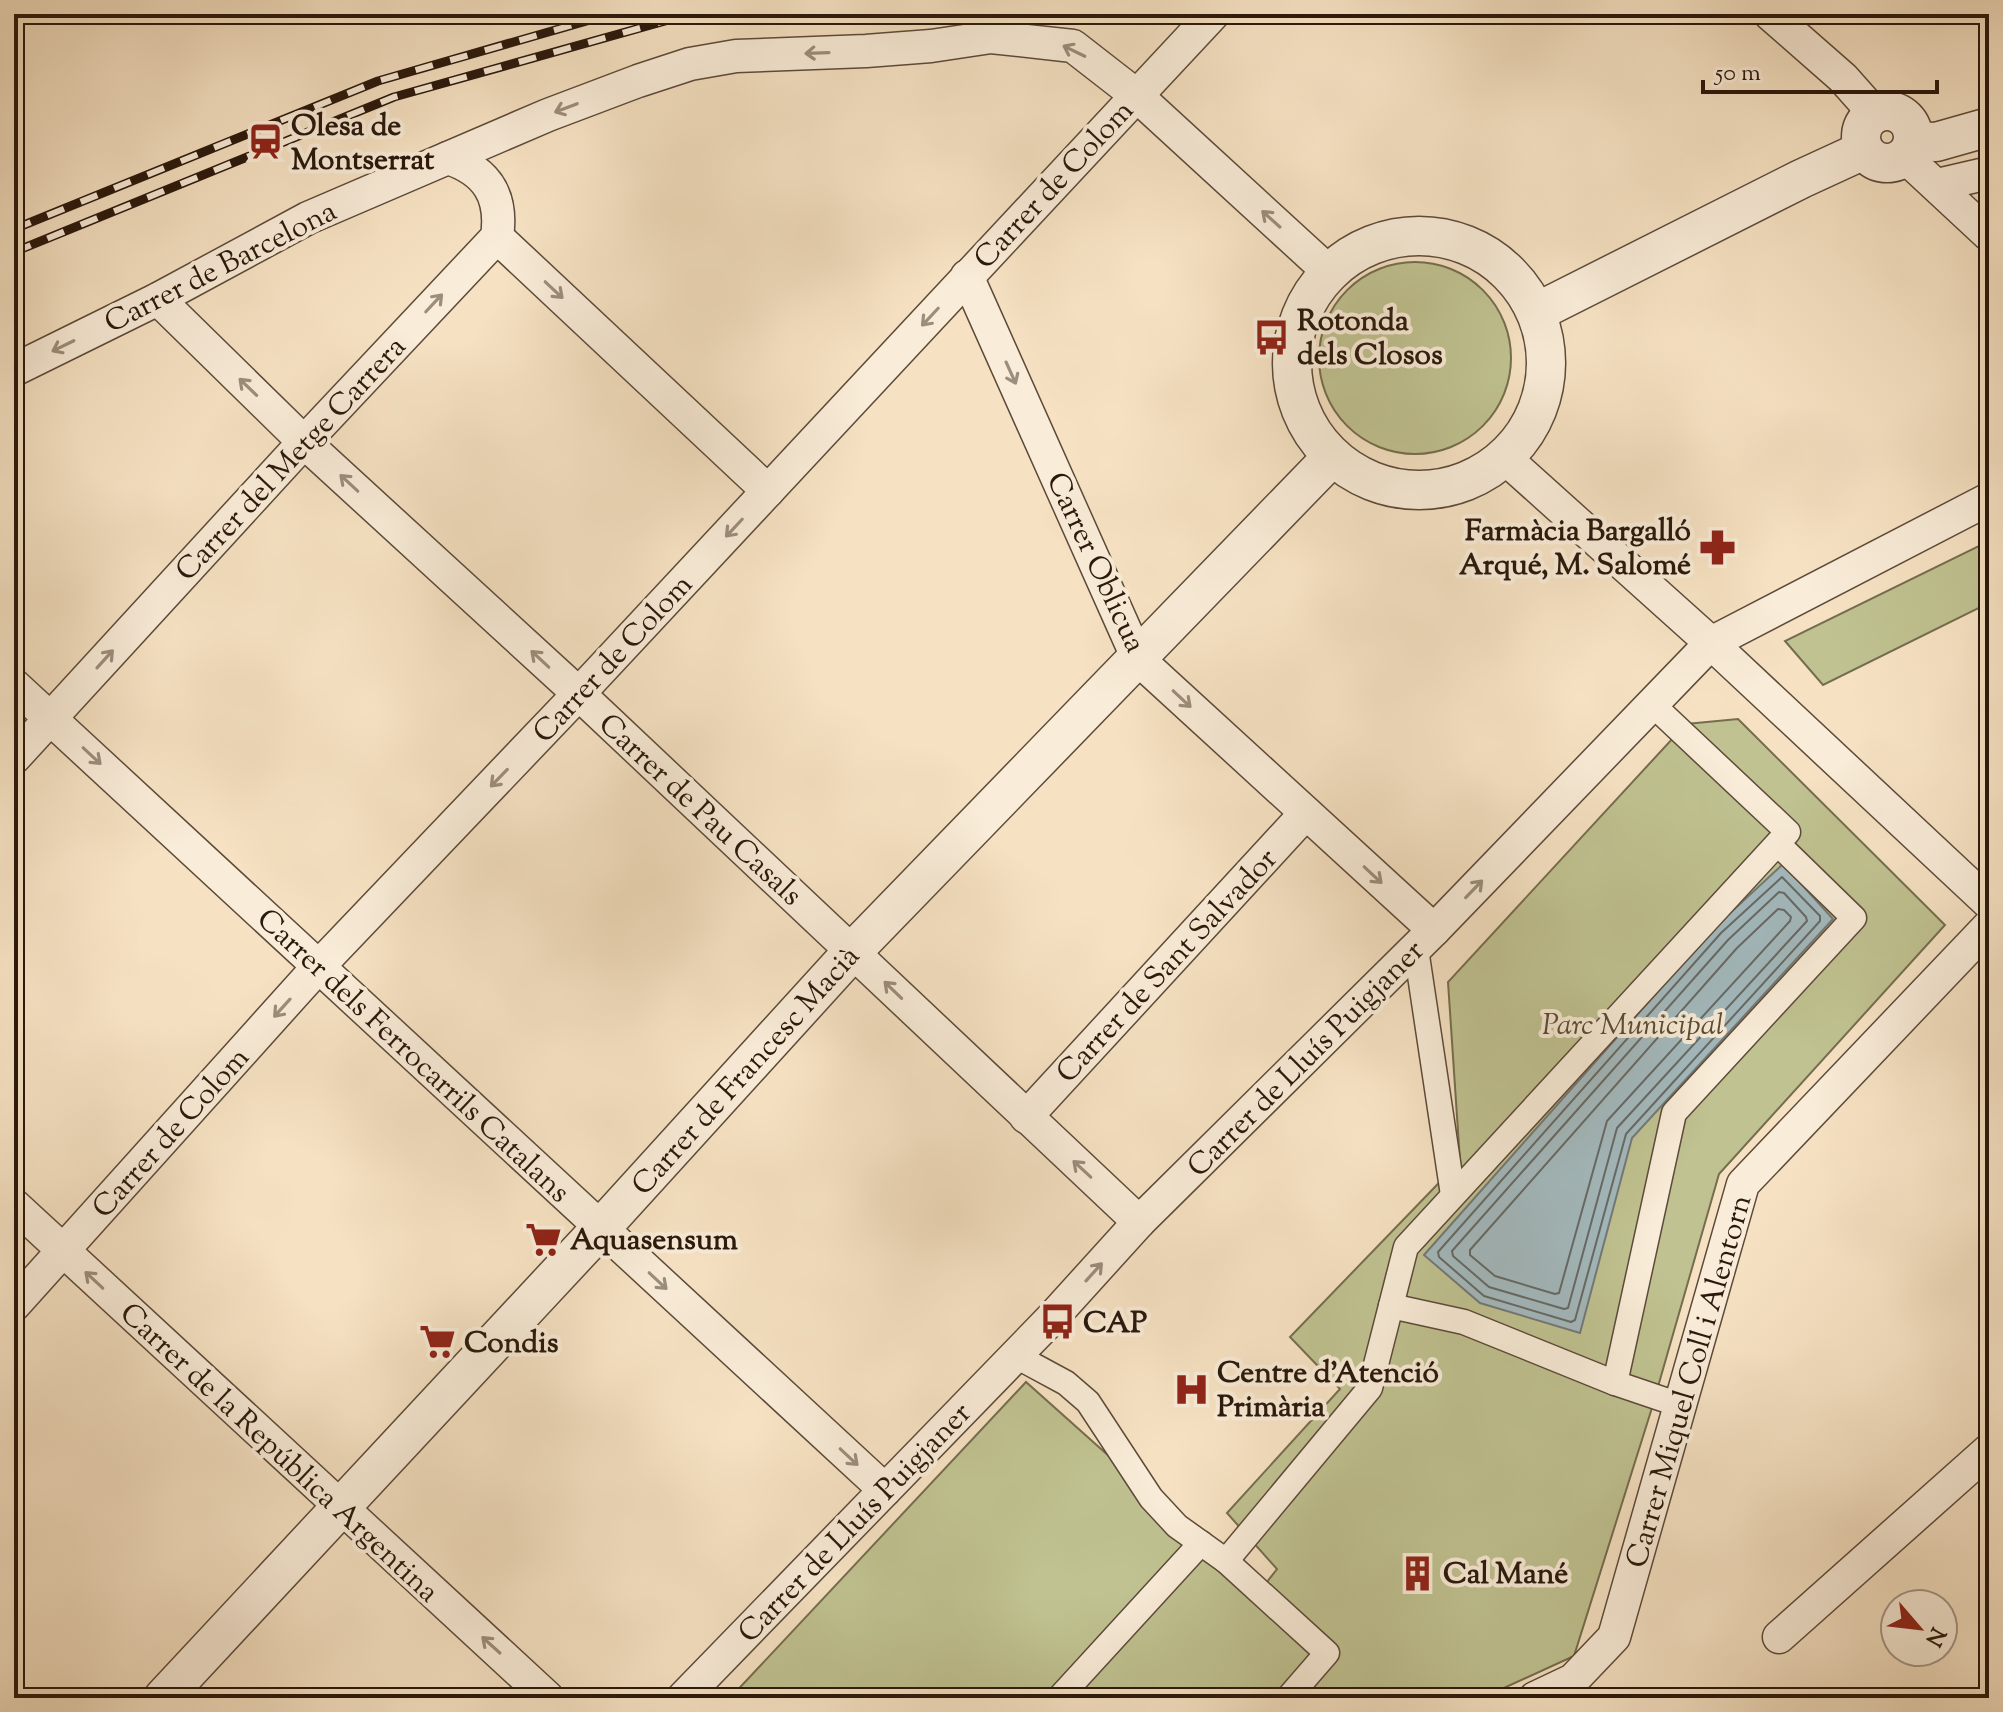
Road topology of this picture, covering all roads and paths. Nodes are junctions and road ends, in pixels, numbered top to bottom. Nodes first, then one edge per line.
1 (1213, 14) edge
2 (1770, 14) edge
3 (1136, 95) junction
4 (1875, 114) junction
5 (1989, 127) edge
6 (1908, 149) junction
7 (1864, 150) junction
8 (448, 158) junction
9 (1989, 173) edge
10 (1937, 185) junction
11 (1989, 235) edge
12 (497, 237) junction
13 (1329, 272) junction
14 (967, 276) junction
15 (158, 299) junction
16 (1537, 312) junction
17 (14, 370) edge
18 (304, 442) junction
19 (1332, 457) junction
20 (1505, 458) junction
21 (768, 491) junction
22 (1989, 499) edge
23 (1711, 643) junction
24 (1138, 659) junction
25 (14, 685) edge
26 (579, 694) junction
27 (1652, 704) junction
28 (51, 718) junction
29 (14, 758) edge
30 (1306, 813) junction
31 (1778, 844) junction
32 (1989, 903) edge
33 (1989, 926) edge
34 (1425, 940) junction
35 (853, 951) junction
36 (319, 966) junction
37 (1026, 1117) junction
38 (1453, 1195) junction
39 (14, 1205) edge
40 (1139, 1222) junction
41 (601, 1228) junction
42 (64, 1252) junction
43 (14, 1305) edge
44 (1391, 1306) junction
45 (1016, 1356) junction
46 (1615, 1383) junction
47 (1680, 1405) junction
48 (1989, 1450) edge
49 (885, 1490) junction
50 (340, 1509) junction
51 (1201, 1543) junction
52 (1226, 1561) junction
53 (1779, 1637) dead end
54 (163, 1698) edge
55 (548, 1698) edge
56 (683, 1698) edge
57 (1059, 1698) edge
58 (1288, 1698) edge
59 (1535, 1698) edge

1 - 3 street, Carrer de Colom
2 - 4 street
3 -> 8 street, Carrer de Barcelona
13 -> 3 street, Carrer de Barcelona
3 - 14 street, Carrer de Colom
4 - 6 street
4 - 7 street
5 - 6 street
6 - 7 street
6 - 10 street
7 - 16 street
8 - 12 street
8 - 15 street, Carrer de Barcelona
9 - 10 street
10 - 11 street
18 -> 12 street, Carrer del Metge Carrera
12 -> 21 street
13 - 16 street
13 - 19 street
14 -> 21 street, Carrer de Colom
14 -> 24 street, Carrer Oblicua
15 -> 17 street, Carrer de Barcelona
18 -> 15 street, Carrer de Pau Casals
16 - 20 street
26 -> 18 street, Carrer de Pau Casals
28 -> 18 street, Carrer del Metge Carrera
19 - 20 street
19 - 24 street, Carrer de Francesc Macià
20 - 23 street
21 -> 26 street, Carrer de Colom
22 - 23 street, Carrer de Lluís Puigjaner
23 - 27 street, Carrer de Lluís Puigjaner
23 - 32 street
24 -> 30 street, Carrer Oblicua
24 - 35 street, Carrer de Francesc Macià
25 - 28 street, Carrer dels Ferrocarrils Catalans
26 - 35 street, Carrer de Pau Casals
26 -> 36 street, Carrer de Colom
27 - 31 street
34 -> 27 street, Carrer de Lluís Puigjaner
28 - 29 street, Carrer del Metge Carrera
28 -> 36 street, Carrer dels Ferrocarrils Catalans
30 -> 34 street, Carrer Oblicua
30 - 37 street, Carrer de Sant Salvador
31 - 38 street
31 - 46 street
33 - 47 street, Carrer Miquel Coll i Alentorn
34 - 38 street
34 - 40 street, Carrer de Lluís Puigjaner
37 -> 35 street, Carrer de Pau Casals
35 - 41 street, Carrer de Francesc Macià
36 - 41 street, Carrer dels Ferrocarrils Catalans
36 -> 42 street, Carrer de Colom
40 -> 37 street, Carrer de Pau Casals
38 - 44 street
39 - 42 street, Carrer de la República Argentina
45 -> 40 street, Carrer de Lluís Puigjaner
41 -> 49 street, Carrer dels Ferrocarrils Catalans
41 - 50 street, Carrer de Francesc Macià
42 - 43 street, Carrer de Colom
50 -> 42 street, Carrer de la República Argentina
44 - 46 street
44 - 52 street
45 - 49 street, Carrer de Lluís Puigjaner
45 - 51 street
46 - 47 street
47 - 59 street, Carrer Miquel Coll i Alentorn
48 - 53 street
49 - 56 street, Carrer de Lluís Puigjaner
50 - 54 street, Carrer de Francesc Macià
55 -> 50 street, Carrer de la República Argentina
51 - 52 street
51 - 57 street
52 - 58 street

